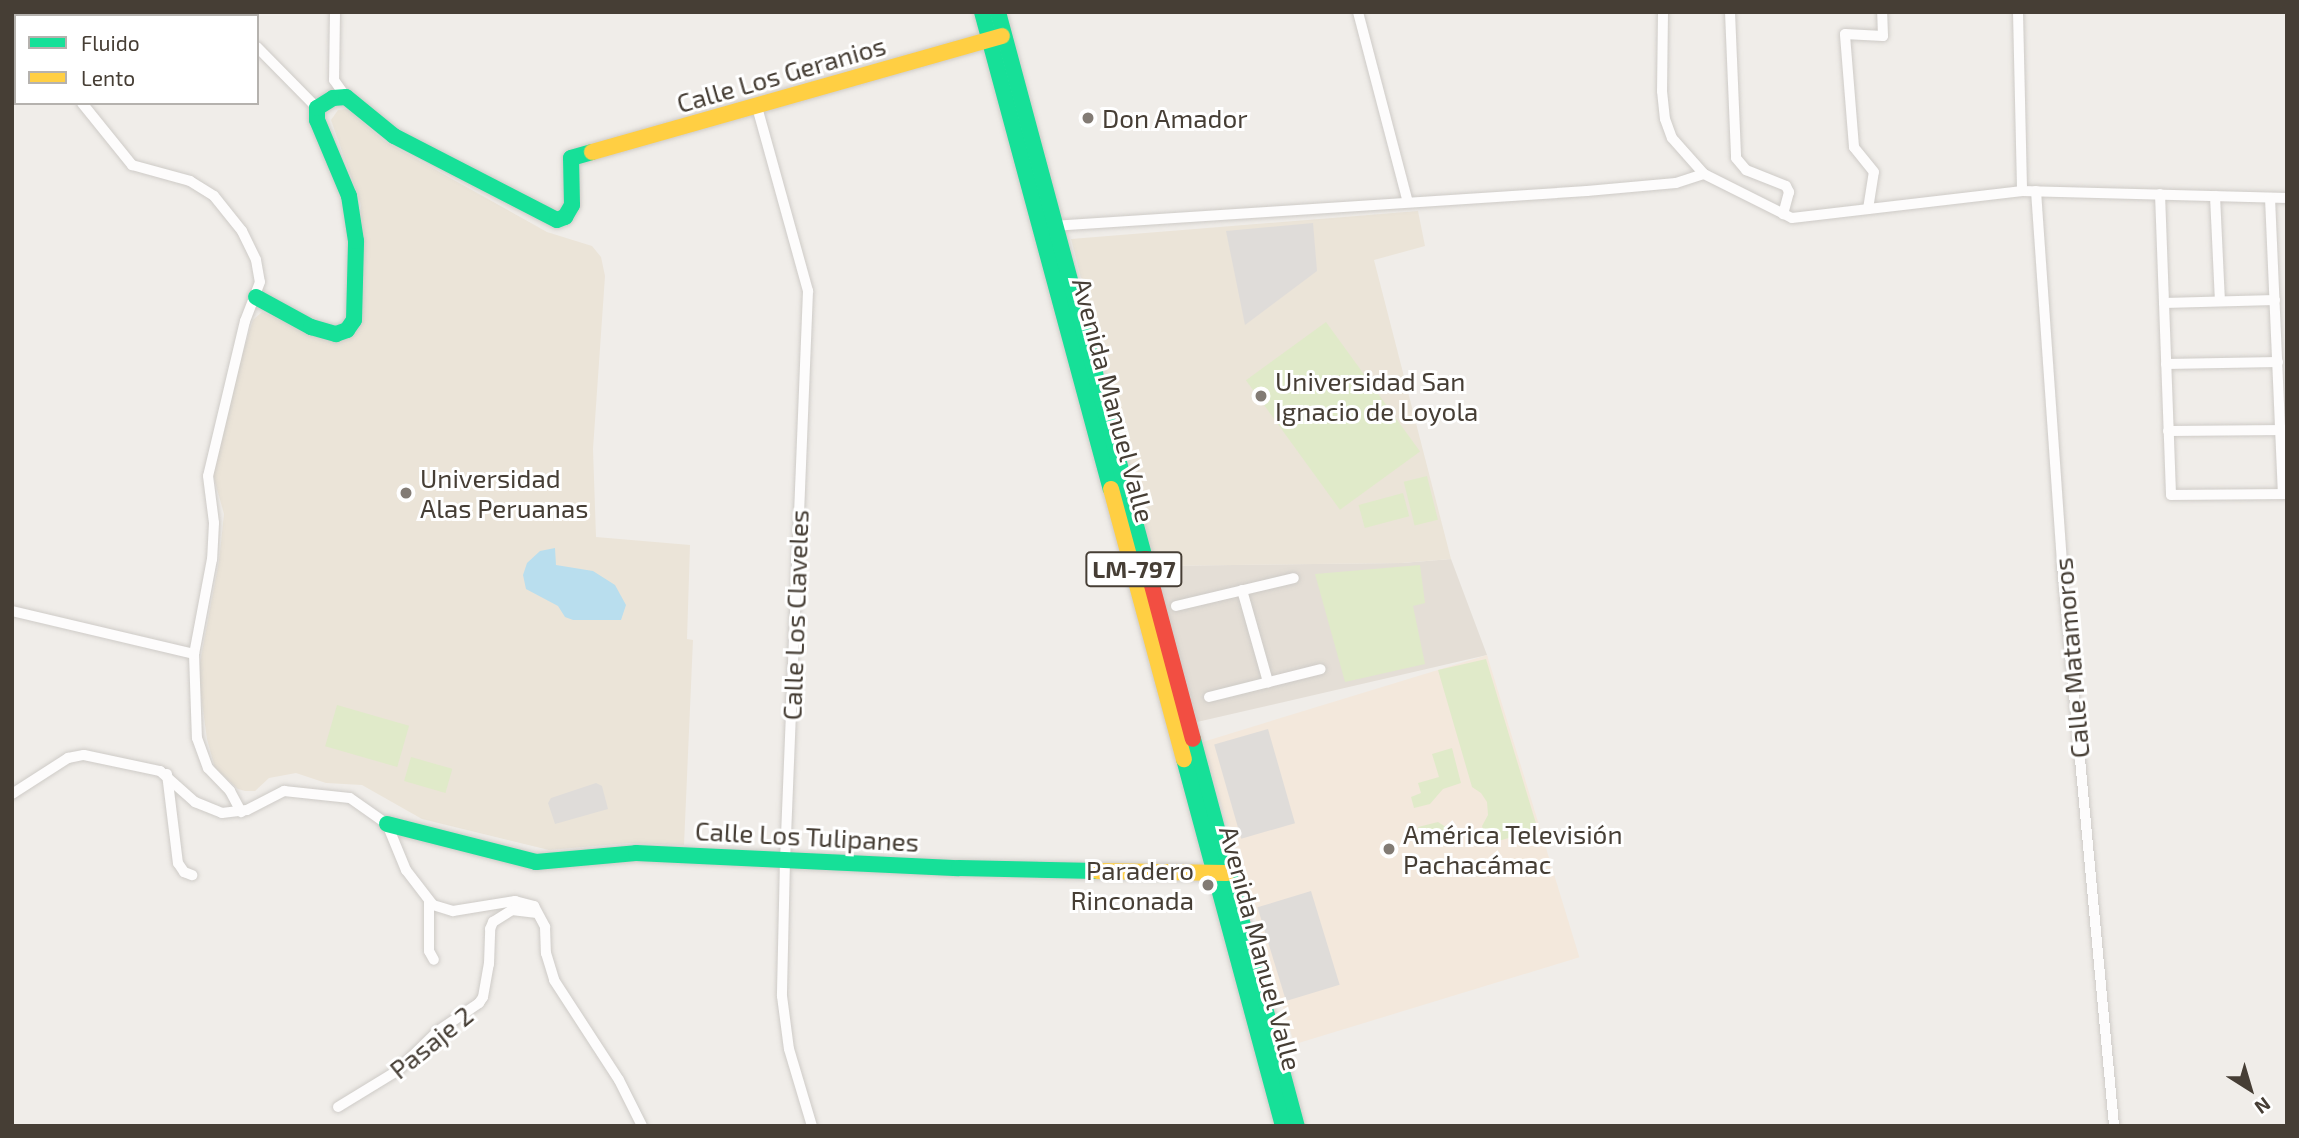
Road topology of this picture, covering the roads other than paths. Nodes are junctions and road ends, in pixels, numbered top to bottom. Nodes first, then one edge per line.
1 (335, 12) edge
2 (982, 12) edge
3 (998, 12) edge
4 (1358, 12) edge
5 (1663, 12) edge
6 (1730, 12) edge
7 (1882, 12) edge
8 (2018, 12) edge
9 (997, 37) junction
10 (259, 49) edge
11 (346, 97) junction
12 (84, 105) edge
13 (757, 107) junction
14 (317, 108) junction
15 (1704, 174) junction
16 (2022, 191) junction
17 (2036, 191) junction
18 (2160, 194) junction
19 (2216, 196) junction
20 (2270, 198) junction
21 (2287, 198) edge
22 (1408, 202) junction
23 (1868, 209) junction
24 (1783, 214) junction
25 (1048, 227) junction
26 (256, 297) junction
27 (2275, 300) junction
28 (2220, 302) junction
29 (2164, 303) junction
30 (2278, 362) junction
31 (2166, 364) junction
32 (2284, 430) edge
33 (2168, 431) junction
34 (2285, 494) edge
35 (1294, 578) dead end
36 (1242, 590) junction
37 (1176, 606) dead end
38 (12, 611) edge
39 (194, 654) junction
40 (1321, 668) dead end
41 (1268, 682) junction
42 (1209, 697) dead end
43 (167, 775) junction
44 (12, 794) edge
45 (241, 812) junction
46 (387, 824) junction
47 (785, 860) junction
48 (1222, 873) junction
49 (192, 875) dead end
50 (429, 901) junction
51 (540, 914) junction
52 (434, 960) dead end
53 (338, 1107) dead end
54 (642, 1126) edge
55 (812, 1126) edge
56 (1283, 1126) edge
57 (1297, 1126) edge
58 (2114, 1126) edge

1 - 11 street
2 - 9 street, Avenida Manuel Valle / LM-797
3 - 9 street, Avenida Manuel Valle / LM-797
4 - 22 street
5 - 15 street
6 - 24 street
7 - 23 street
8 - 16 street
9 - 13 street, Calle Los Geranios
9 - 25 street, Avenida Manuel Valle / LM-797
10 - 14 street
11 - 13 street, Calle Los Geranios
11 - 14 street
12 - 26 street
13 - 47 street, Calle Los Claveles
14 - 26 street
15 - 22 street
15 - 24 street
16 - 17 street
16 - 23 street
17 - 18 street
17 - 58 street, Calle Matamoros
18 - 19 street
18 - 29 street
19 - 20 street
19 - 28 street
20 - 21 street
20 - 27 street
22 - 25 street
23 - 24 street
25 - 48 street, Avenida Manuel Valle / LM-797
26 - 39 street
27 - 28 street
27 - 30 street
28 - 29 street
29 - 31 street
30 - 31 street
30 - 32 street
31 - 33 street
32 - 33 street
32 - 34 street
33 - 34 street
35 - 36 street
36 - 37 street
36 - 41 street
38 - 39 street
39 - 45 street
40 - 41 street
41 - 42 street
43 - 44 street
43 - 45 street
43 - 49 street
45 - 46 street
46 - 47 street, Calle Los Tulipanes
46 - 50 street
47 - 48 street, Calle Los Tulipanes
47 - 55 street, Calle Los Claveles
48 - 56 street, Avenida Manuel Valle / LM-797
48 - 57 street, Avenida Manuel Valle / LM-797
50 - 51 street
50 - 52 street
51 - 53 street, Pasaje 2
51 - 54 street

